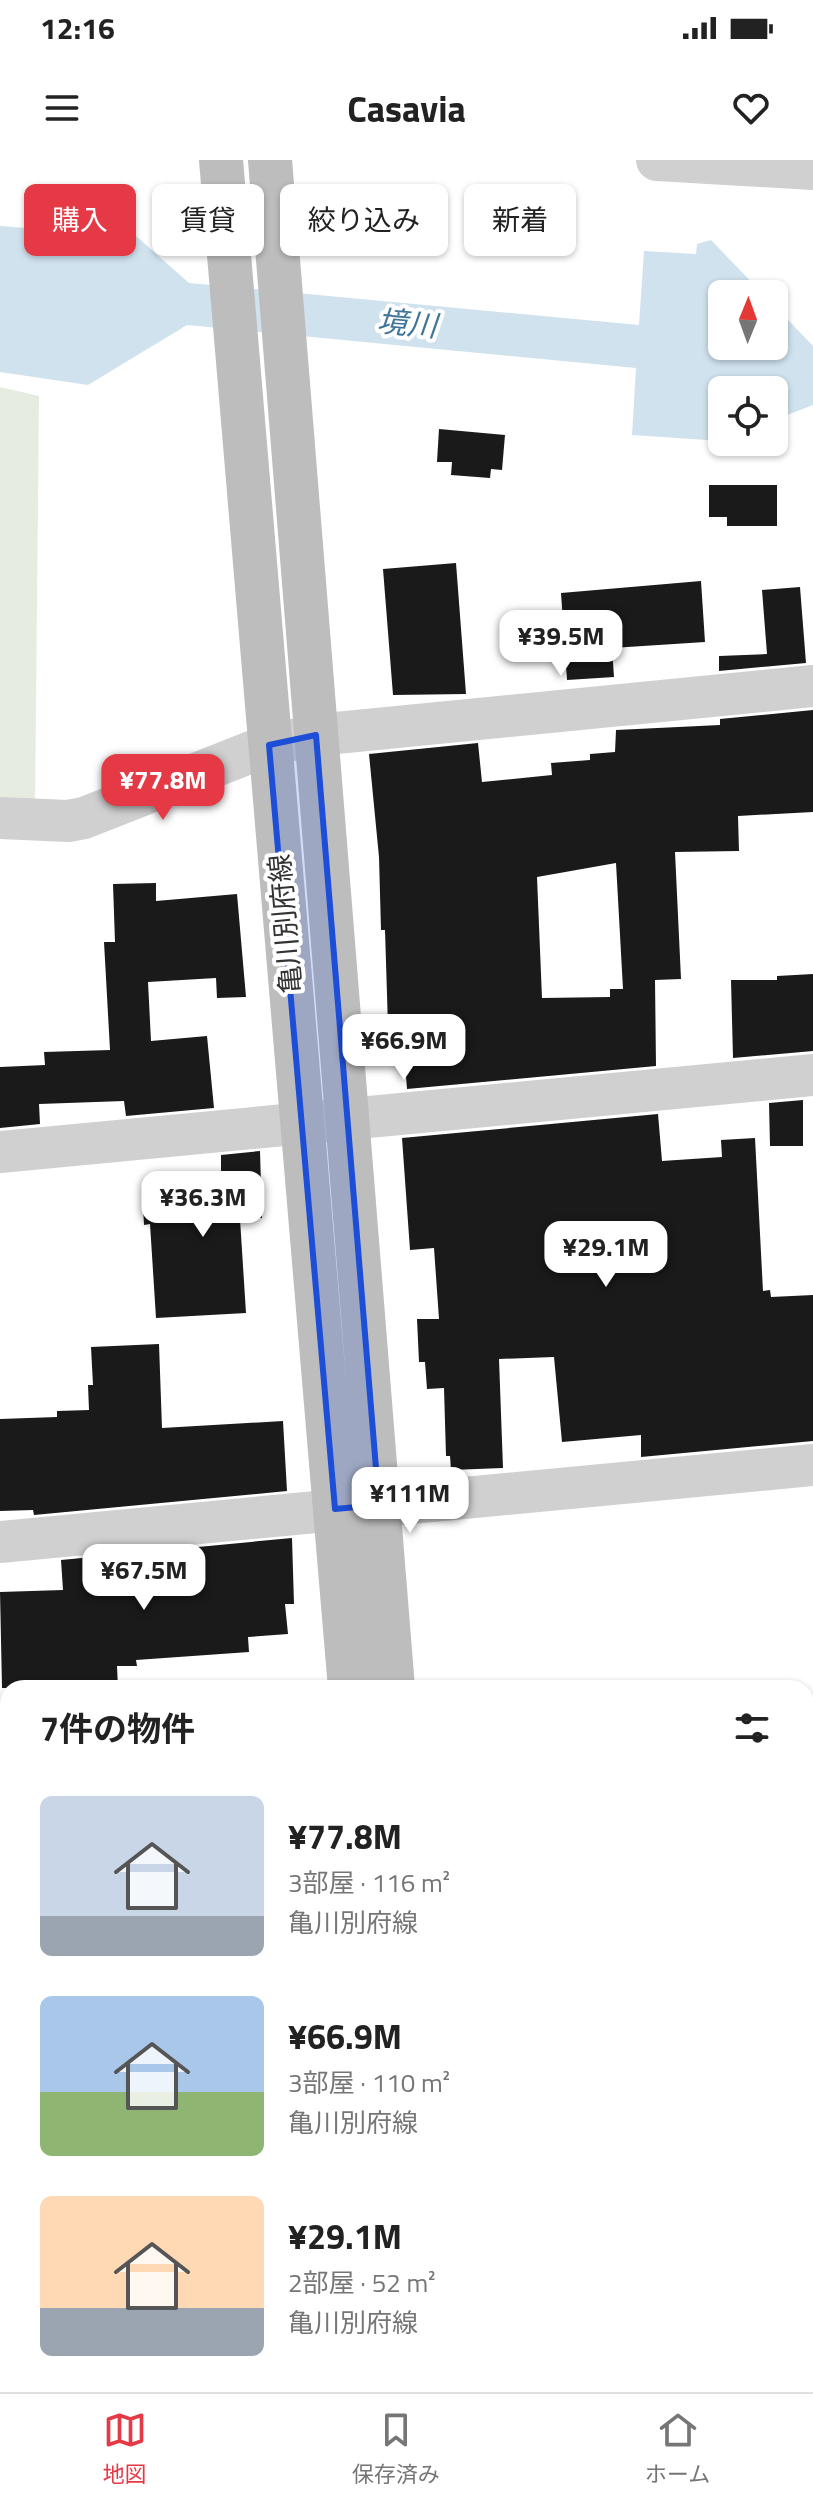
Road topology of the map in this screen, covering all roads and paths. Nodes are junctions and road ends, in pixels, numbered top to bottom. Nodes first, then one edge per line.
1 (657, 160) edge
2 (813, 169) edge
3 (221, 170) edge
4 (271, 172) edge
5 (813, 686) edge
6 (316, 735) junction
7 (269, 745) junction
8 (0, 818) edge
9 (813, 1075) edge
10 (349, 1120) junction
11 (303, 1126) junction
12 (0, 1152) edge
13 (813, 1465) edge
14 (379, 1505) junction
15 (335, 1509) junction
16 (0, 1542) edge
17 (349, 1680) edge
18 (392, 1680) edge

1 - 2 street
3 - 7 main road, 亀川別府線
4 - 6 main road, 亀川別府線
5 - 6 street
6 - 7 street
6 - 10 main road, 亀川別府線
7 - 8 street
7 - 11 main road, 亀川別府線
9 - 10 street
10 - 11 street
10 - 14 main road, 亀川別府線
11 - 12 street
11 - 15 main road, 亀川別府線
13 - 14 street
14 - 15 street
14 - 18 main road, 亀川別府線
15 - 16 street
15 - 17 main road, 亀川別府線

